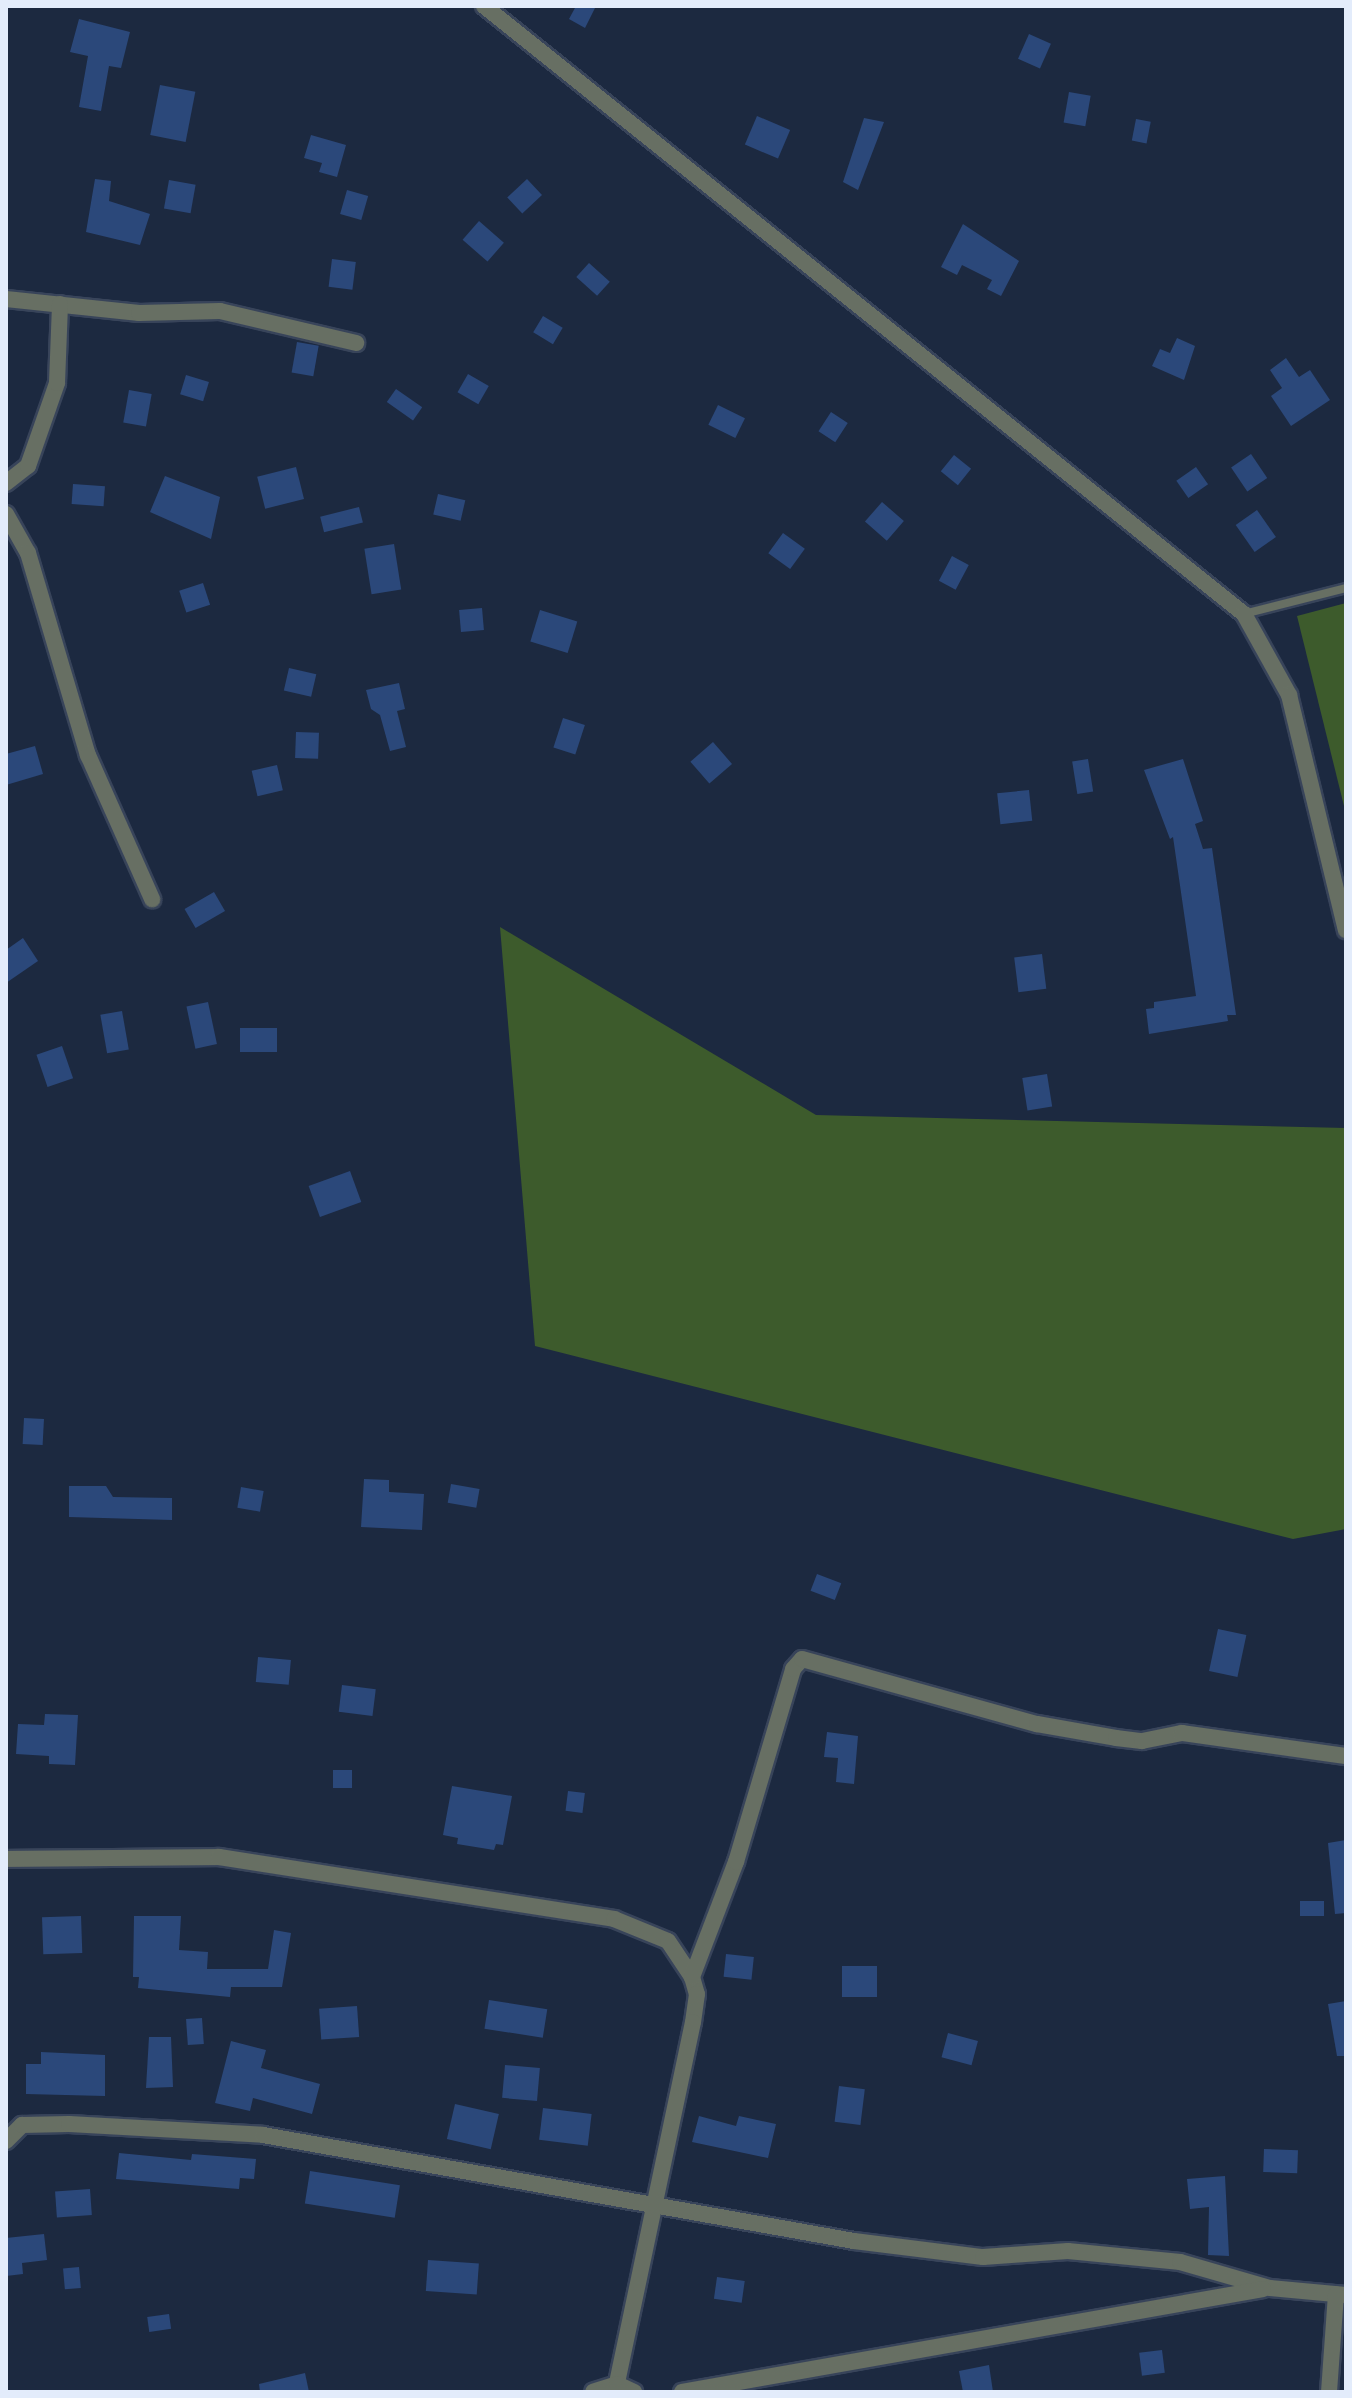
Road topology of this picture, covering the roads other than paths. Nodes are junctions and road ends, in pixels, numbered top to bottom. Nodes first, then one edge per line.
1 (484, 6) edge
2 (6, 299) edge
3 (60, 304) junction
4 (356, 343) dead end
5 (6, 483) edge
6 (6, 514) edge
7 (1346, 588) edge
8 (1244, 614) junction
9 (152, 899) dead end
10 (1346, 930) edge
11 (1346, 1756) edge
12 (6, 1859) edge
13 (692, 1977) junction
14 (6, 2141) edge
15 (651, 2207) junction
16 (1270, 2288) junction
17 (1341, 2294) edge
18 (619, 2388) edge
19 (593, 2392) edge
20 (634, 2392) edge
21 (682, 2392) edge
22 (1329, 2392) edge

1 - 8 street
2 - 3 street
3 - 4 street
3 - 5 street
6 - 9 street
7 - 8 lane
8 - 10 street
11 - 13 street
12 - 13 street
13 - 15 street
14 - 15 street
15 - 16 street
15 - 18 street
16 - 17 street
16 - 21 street
17 - 22 street
18 - 19 street
18 - 20 street

